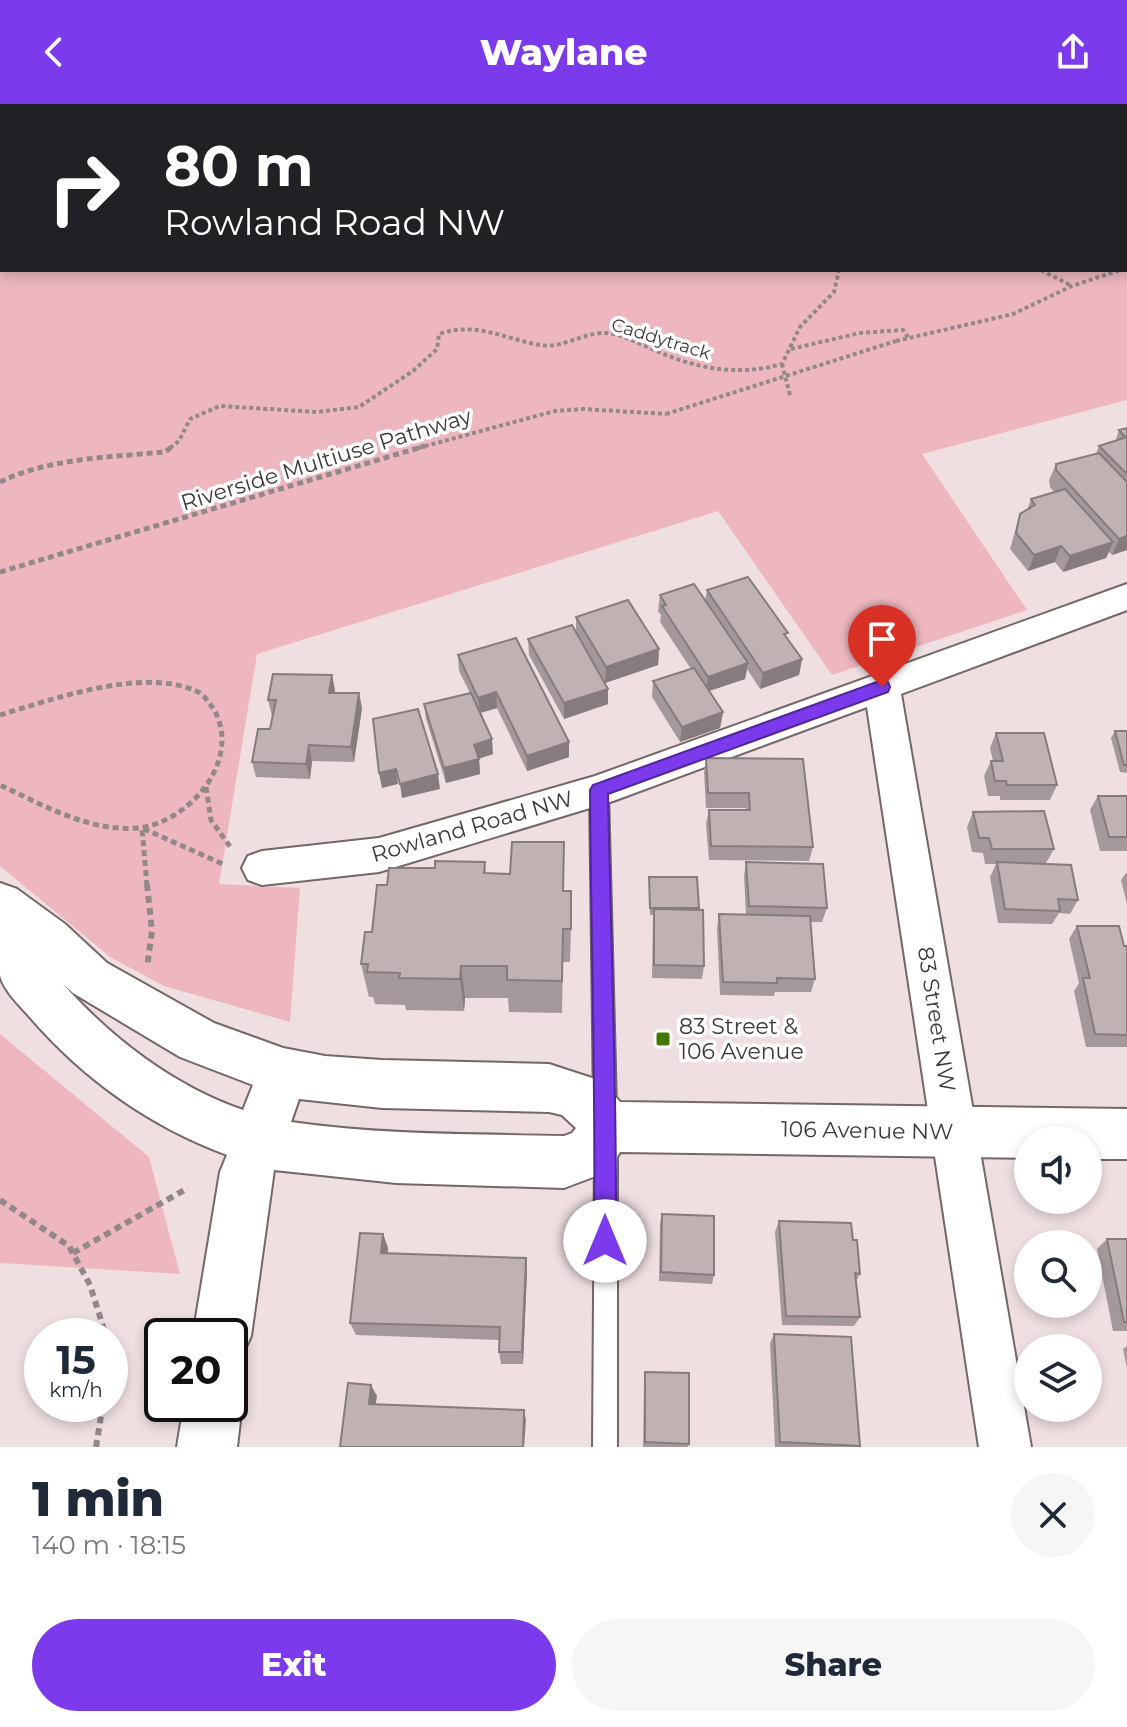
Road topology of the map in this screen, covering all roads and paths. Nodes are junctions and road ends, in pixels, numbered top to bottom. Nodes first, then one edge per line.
1 (839, 272) edge
2 (1045, 272) edge
3 (1114, 272) edge
4 (1072, 286) junction
5 (908, 337) junction
6 (791, 349) junction
7 (782, 364) junction
8 (790, 395) dead end
9 (0, 482) edge
10 (0, 572) edge
11 (1126, 601) edge
12 (882, 687) junction
13 (0, 715) edge
14 (0, 785) edge
15 (206, 787) junction
16 (599, 790) junction
17 (142, 828) junction
18 (262, 868) junction
19 (0, 903) edge
20 (0, 923) edge
21 (146, 970) dead end
22 (283, 1072) junction
23 (606, 1127) junction
24 (956, 1131) junction
25 (1127, 1134) edge
26 (257, 1140) junction
27 (188, 1188) dead end
28 (0, 1200) edge
29 (73, 1253) junction
30 (100, 1318) edge
31 (225, 1318) edge
32 (100, 1422) edge
33 (210, 1422) edge
34 (96, 1447) edge
35 (207, 1447) edge
36 (605, 1447) edge
37 (1005, 1447) edge

1 - 6 path
2 - 4 path
3 - 4 path
4 - 5 path
5 - 6 path
5 - 10 path, Riverside Multiuse Pathway, bridge
6 - 7 path
7 - 8 path
7 - 9 path, Caddytrack
11 - 12 street, Rowland Road NW
12 - 16 street, Rowland Road NW
12 - 24 street, 83 Street NW
13 - 15 path
14 - 17 path
15 - 17 path
15 - 18 path
16 - 18 street, Rowland Road NW
16 - 23 lane
17 - 18 path
17 - 21 path
19 - 22 main road
20 - 26 main road
22 - 23 main road
22 - 26 main road
23 - 24 main road, 106 Avenue NW
23 - 26 main road
23 - 36 lane
24 - 25 main road, 106 Avenue NW
24 - 37 street, 83 Street NW
26 - 31 main road
27 - 29 path
28 - 29 path
29 - 30 path
32 - 34 path
33 - 35 main road

